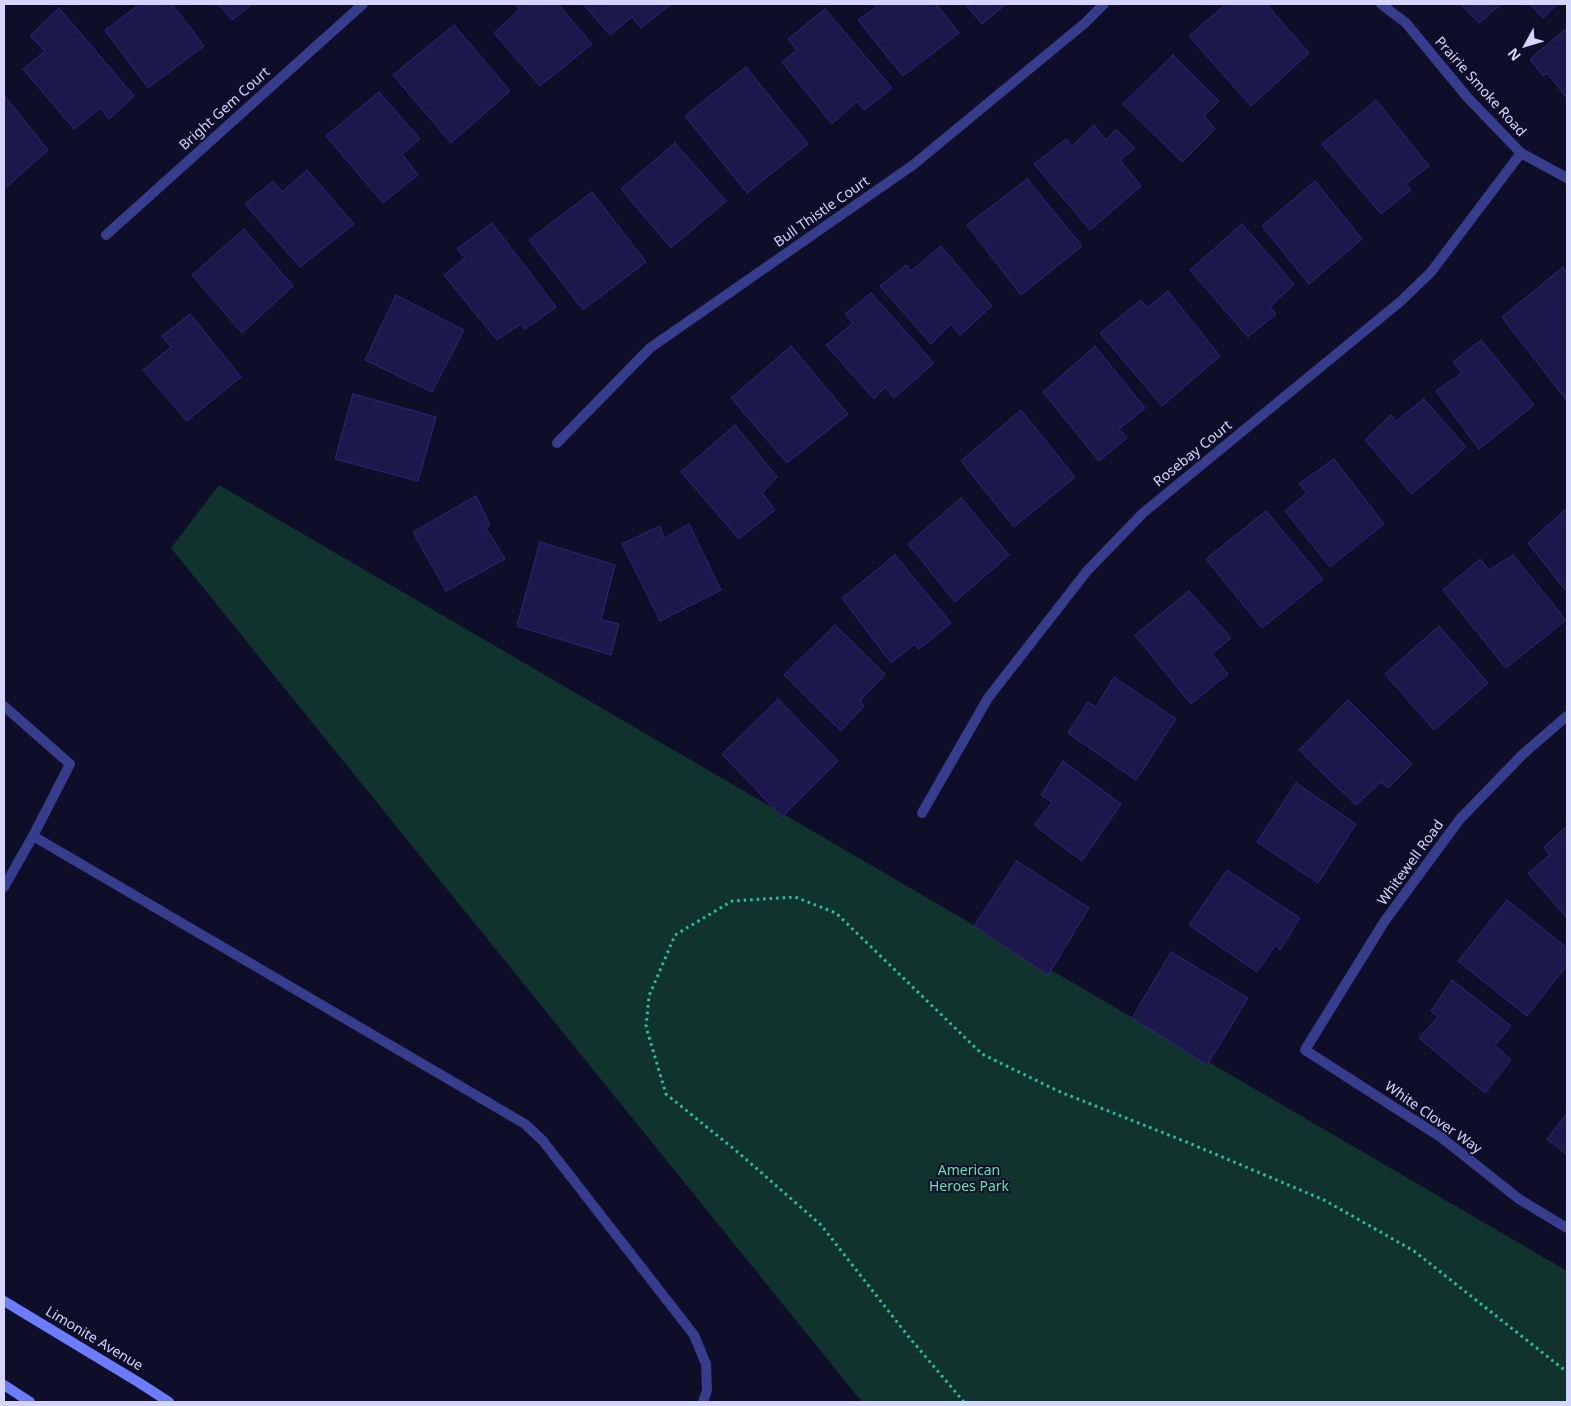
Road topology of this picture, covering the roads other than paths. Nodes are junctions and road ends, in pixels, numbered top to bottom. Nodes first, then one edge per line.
1 (363, 4) edge
2 (1104, 4) edge
3 (1381, 4) edge
4 (1521, 152) junction
5 (1567, 178) edge
6 (106, 234) dead end
7 (557, 443) dead end
8 (4, 706) edge
9 (1567, 716) edge
10 (922, 813) dead end
11 (34, 836) junction
12 (4, 887) edge
13 (1306, 1050) joint
14 (1567, 1228) edge
15 (4, 1301) edge
16 (4, 1386) edge
17 (30, 1402) edge
18 (169, 1402) edge
19 (703, 1402) edge

1 - 6 street, Bright Gem Court
2 - 7 street, Bull Thistle Court
3 - 4 street, Prairie Smoke Road
4 - 5 street, Prairie Smoke Road
4 - 10 street, Rosebay Court
8 - 11 street
9 - 13 street, Whitewell Road
11 - 12 street
11 - 19 street
13 - 14 street, White Clover Way
15 - 18 main road, Limonite Avenue
16 - 17 main road

